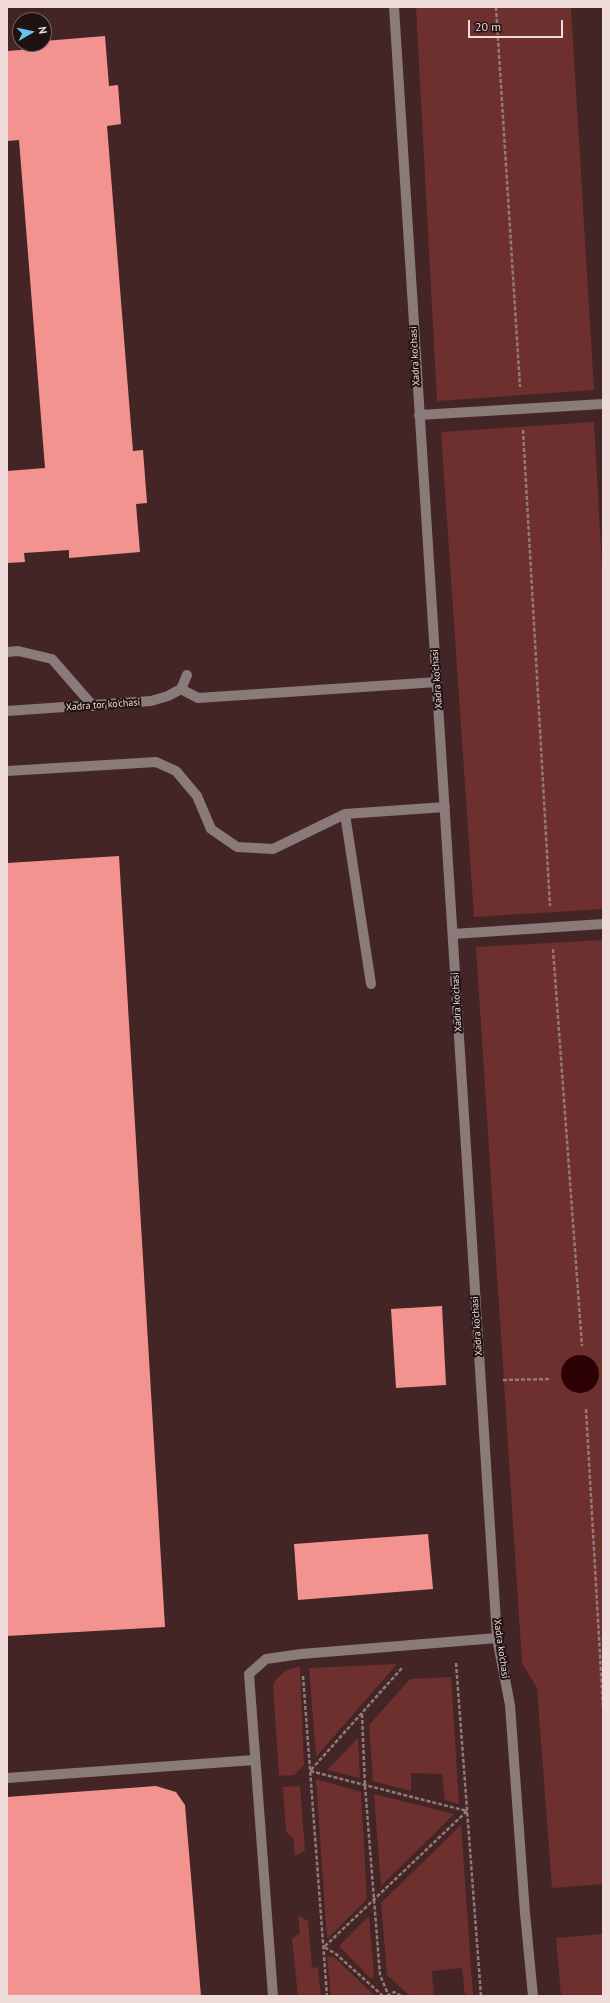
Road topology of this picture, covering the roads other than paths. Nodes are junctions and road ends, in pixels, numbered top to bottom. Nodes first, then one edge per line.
1 (394, 7) edge
2 (603, 404) edge
3 (419, 414) junction
4 (7, 652) edge
5 (187, 675) dead end
6 (437, 682) junction
7 (181, 689) junction
8 (93, 706) junction
9 (7, 711) edge
10 (7, 771) edge
11 (445, 807) junction
12 (345, 814) junction
13 (603, 924) edge
14 (453, 934) junction
15 (370, 984) dead end
16 (497, 1638) junction
17 (254, 1760) junction
18 (7, 1778) edge
19 (273, 1996) edge
20 (534, 1996) edge

1 - 3 street, Xadra ko'chasi
2 - 3 street
3 - 6 street, Xadra ko'chasi
4 - 8 street
5 - 7 street
6 - 7 street
6 - 11 street, Xadra ko'chasi
7 - 8 street, Xadra tor ko'chasi
8 - 9 street, Xadra tor ko'chasi
10 - 12 street
11 - 12 street
11 - 14 street, Xadra ko'chasi
12 - 15 street
13 - 14 street
14 - 16 street, Xadra ko'chasi
16 - 17 street
16 - 20 street, Xadra ko'chasi
17 - 18 street
17 - 19 street

